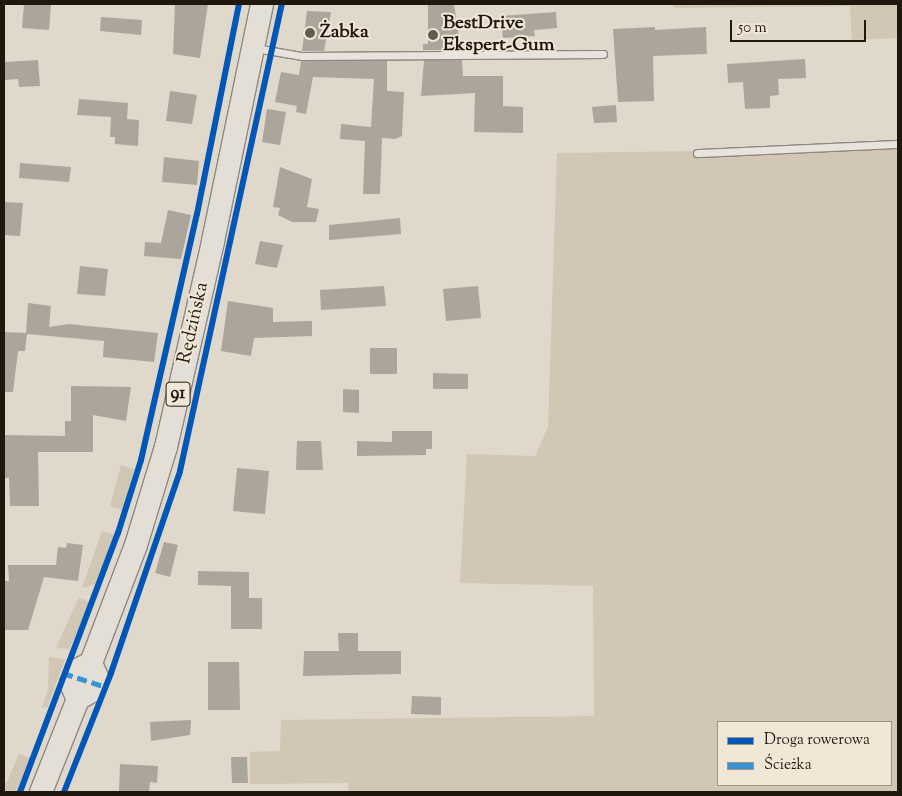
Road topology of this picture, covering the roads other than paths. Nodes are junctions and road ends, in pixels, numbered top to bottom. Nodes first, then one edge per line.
1 (262, 4) edge
2 (252, 47) junction
3 (603, 54) dead end
4 (898, 144) edge
5 (697, 152) dead end
6 (41, 792) edge

1 - 2 main road, Rędzińska / 91
2 - 3 lane
2 - 6 main road, Rędzińska / 91
4 - 5 lane

